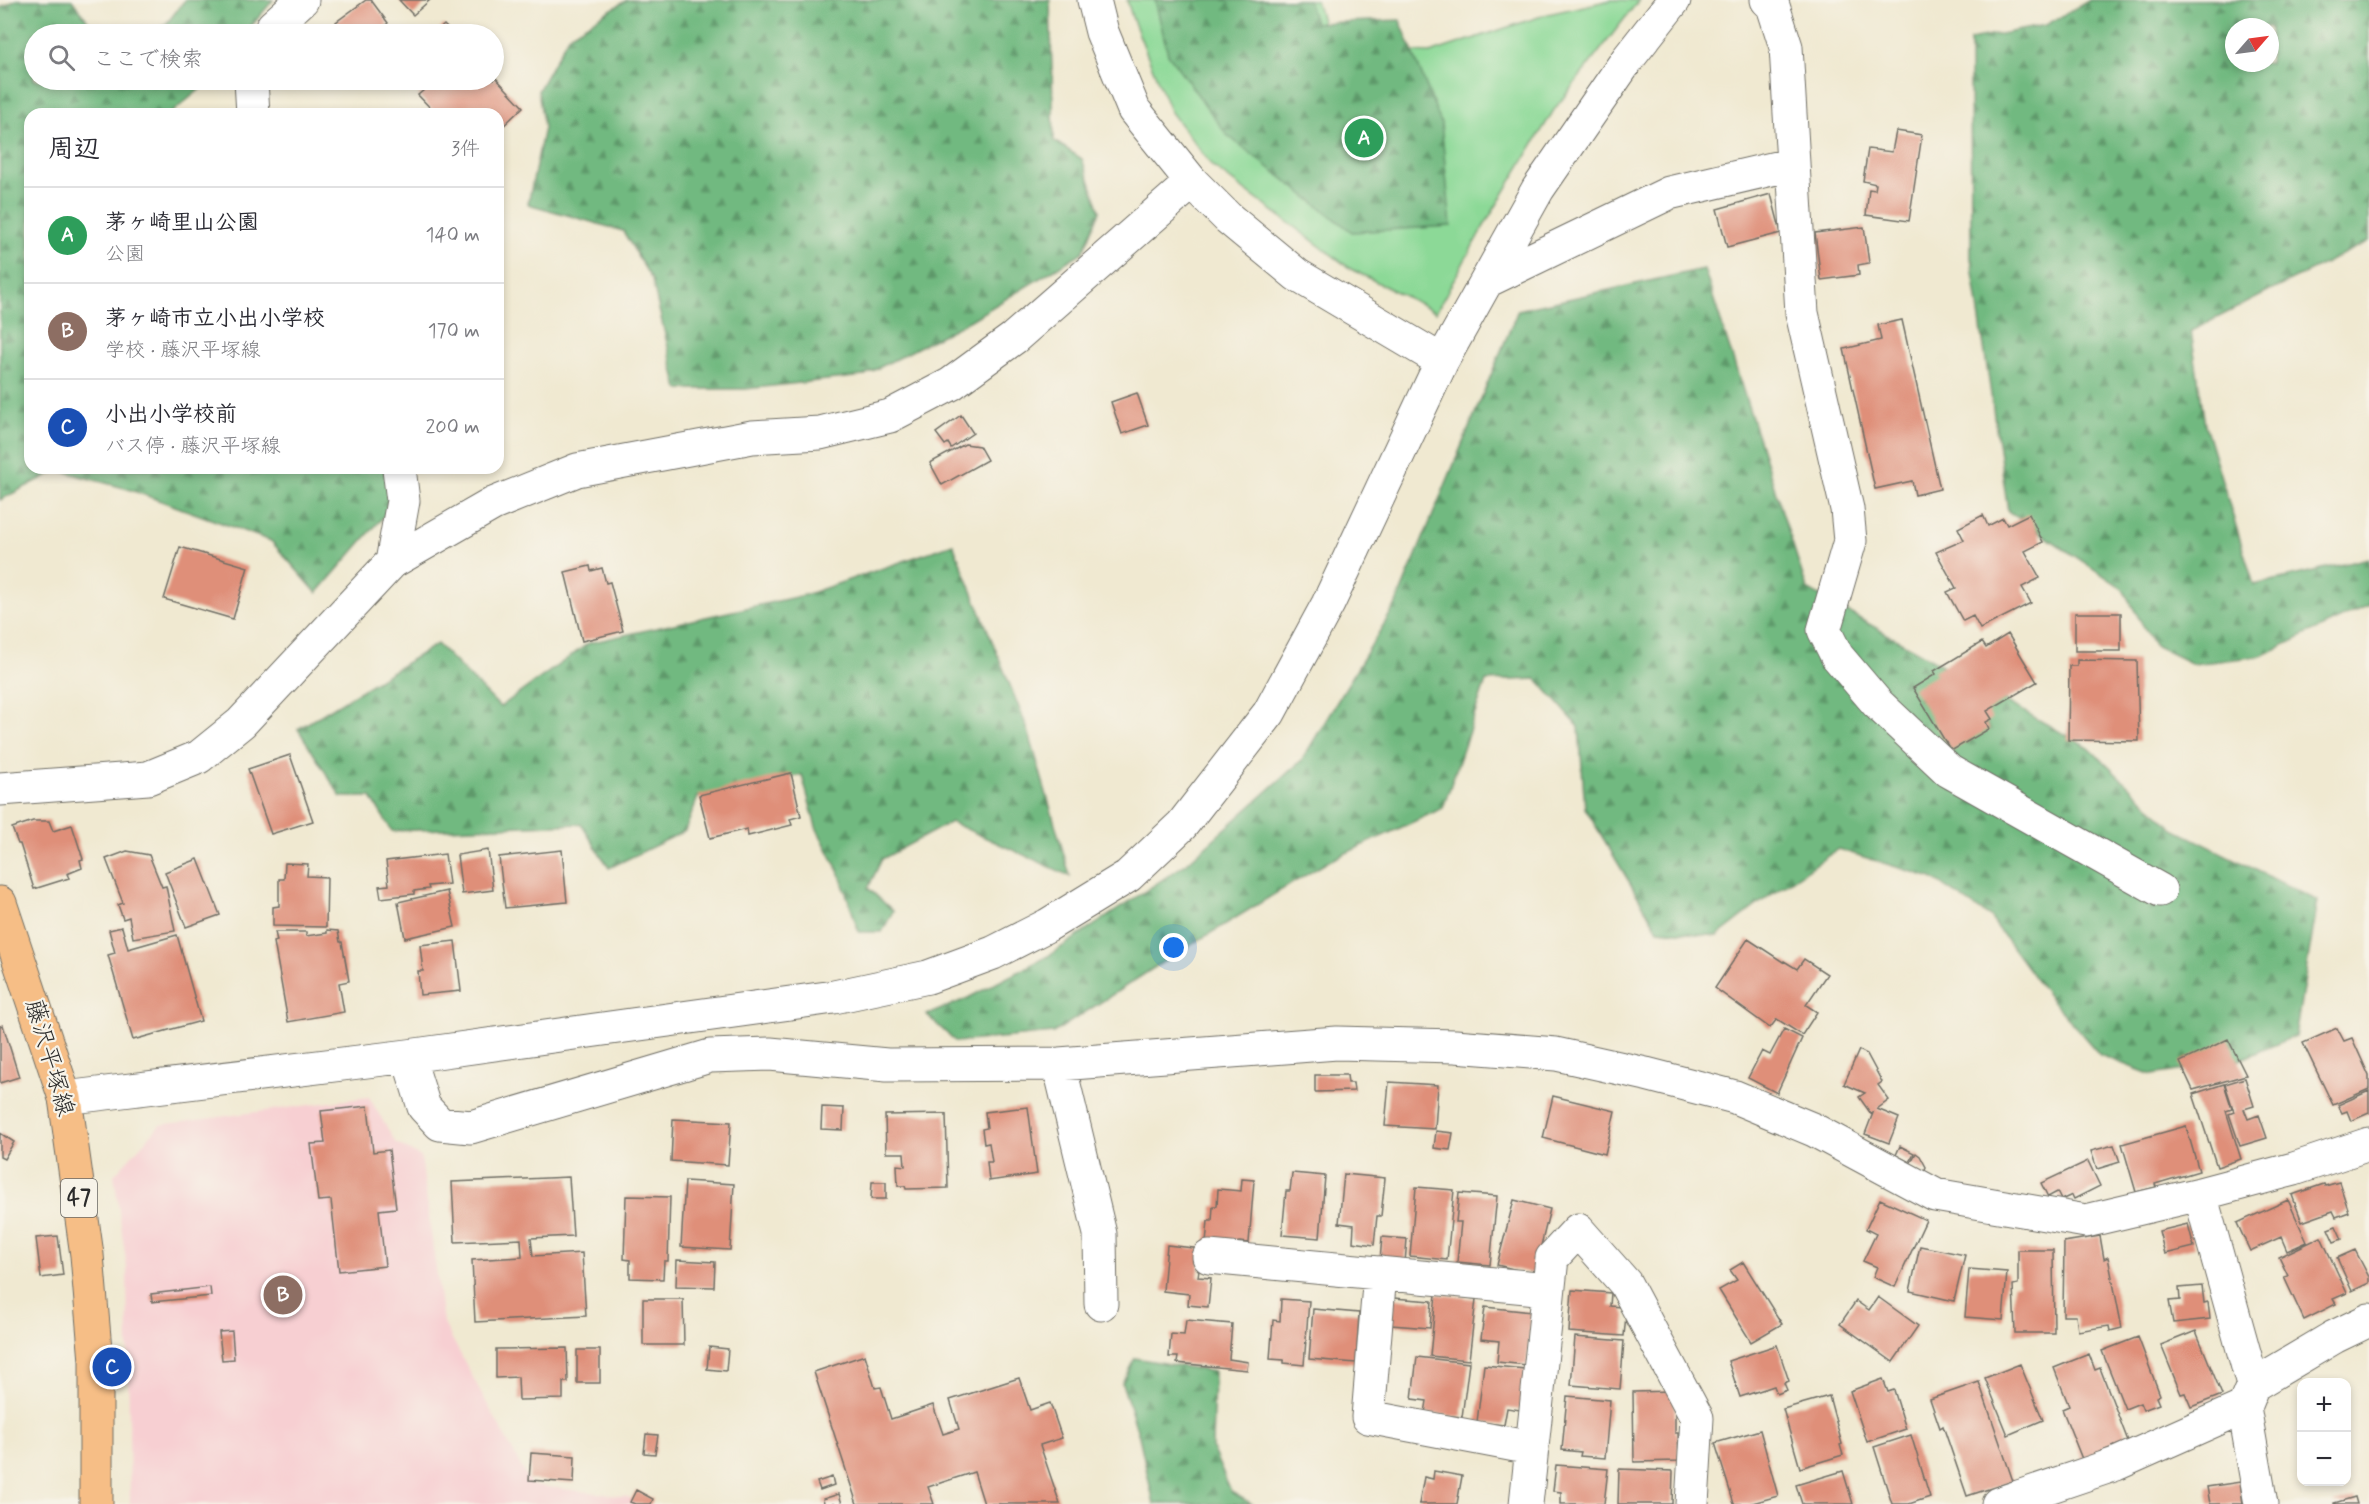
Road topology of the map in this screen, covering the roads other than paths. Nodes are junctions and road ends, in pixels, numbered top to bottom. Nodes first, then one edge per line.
1 (302, 0) edge
2 (1094, 0) edge
3 (1674, 0) edge
4 (1767, 0) edge
5 (275, 24) edge
6 (252, 90) edge
7 (253, 108) edge
8 (1793, 164) junction
9 (1192, 182) junction
10 (1489, 279) junction
11 (1442, 361) junction
12 (400, 474) edge
13 (392, 562) junction
14 (0, 789) edge
15 (2160, 890) dead end
16 (0, 903) edge
17 (408, 1056) junction
18 (1059, 1064) junction
19 (65, 1098) junction
20 (2369, 1144) edge
21 (2200, 1194) junction
22 (1209, 1257) dead end
23 (1380, 1273) junction
24 (1548, 1288) junction
25 (1101, 1304) dead end
26 (2369, 1320) edge
27 (2248, 1396) junction
28 (1531, 1448) junction
29 (96, 1504) edge
30 (1526, 1504) edge
31 (1692, 1504) edge
32 (1998, 1504) edge
33 (2261, 1504) edge

1 - 5 street
2 - 9 street
3 - 10 street
4 - 8 street
6 - 7 street
8 - 10 street
8 - 15 street
9 - 11 street
9 - 13 street
10 - 11 street
11 - 17 street
12 - 13 street
13 - 14 street
16 - 19 main road, 藤沢平塚線 / 47
17 - 18 street
17 - 19 street
18 - 21 street
18 - 25 street
19 - 29 main road, 藤沢平塚線 / 47
20 - 21 street
21 - 27 street
22 - 23 street
23 - 24 street
23 - 28 street
24 - 28 street
24 - 31 street
26 - 27 street
27 - 32 street
27 - 33 street
28 - 30 street

